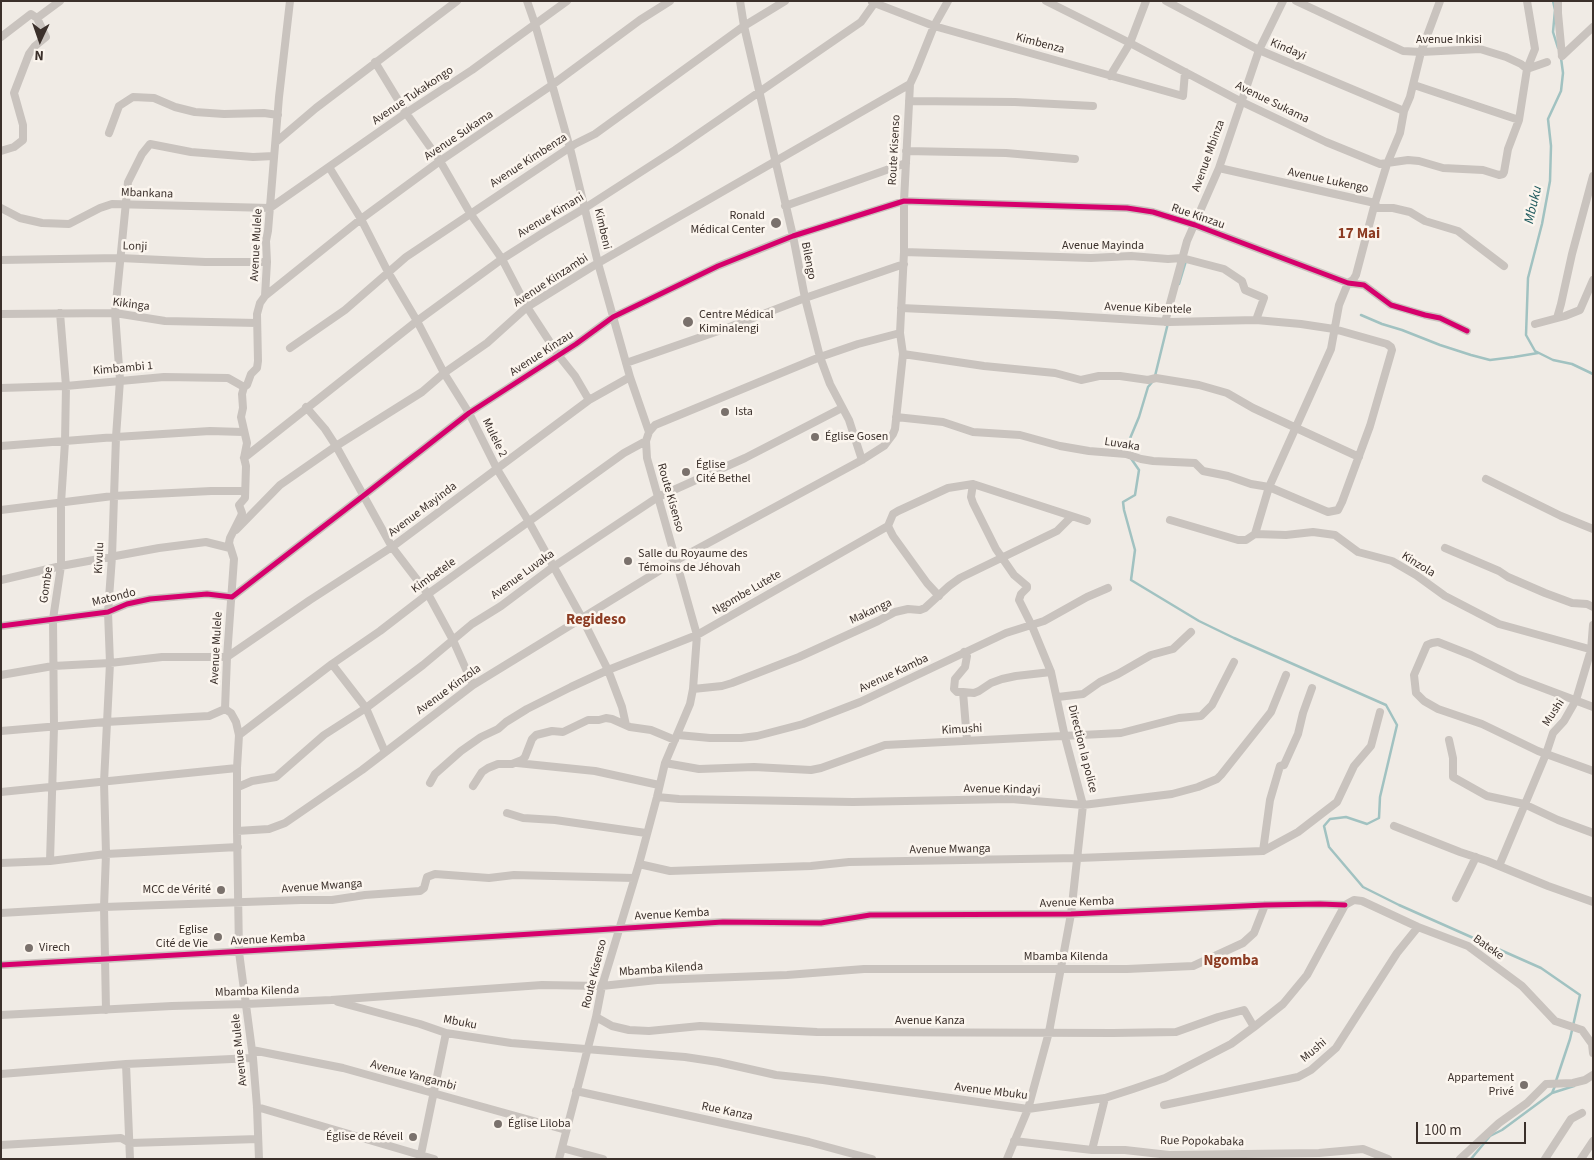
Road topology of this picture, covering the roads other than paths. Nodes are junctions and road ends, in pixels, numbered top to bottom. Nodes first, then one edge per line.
1 (60, 1) edge
2 (290, 1) edge
3 (457, 1) edge
4 (527, 1) edge
5 (567, 1) edge
6 (670, 1) edge
7 (740, 1) edge
8 (785, 1) edge
9 (948, 1) edge
10 (1046, 1) edge
11 (1146, 1) edge
12 (1166, 1) edge
13 (1284, 1) edge
14 (1296, 1) edge
15 (1440, 1) edge
16 (1527, 1) edge
17 (1558, 1) edge
18 (873, 2) edge
19 (37, 18) junction
20 (535, 24) junction
21 (744, 26) junction
22 (934, 26) junction
23 (1593, 27) edge
24 (1, 38) edge
25 (1130, 43) junction
26 (1259, 50) junction
27 (1421, 52) junction
28 (376, 62) junction
29 (1547, 62) dead end
30 (1527, 70) junction
31 (1186, 72) junction
32 (1110, 76) junction
33 (910, 84) junction
34 (1414, 85) junction
35 (552, 86) junction
36 (759, 91) junction
37 (909, 101) junction
38 (1240, 101) junction
39 (1093, 106) dead end
40 (1404, 111) junction
41 (406, 113) junction
42 (278, 115) junction
43 (1519, 120) junction
44 (109, 133) dead end
45 (276, 142) junction
46 (570, 148) junction
47 (906, 151) junction
48 (1, 152) edge
49 (274, 156) junction
50 (1075, 159) dead end
51 (775, 160) junction
52 (440, 161) junction
53 (906, 163) junction
54 (1387, 164) junction
55 (329, 167) junction
56 (1219, 168) junction
57 (1593, 176) edge
58 (904, 201) junction
59 (1375, 203) junction
60 (125, 205) junction
61 (785, 206) junction
62 (1, 208) edge
63 (270, 208) junction
64 (585, 208) junction
65 (470, 213) junction
66 (361, 219) junction
67 (1194, 225) junction
68 (793, 236) junction
69 (904, 252) junction
70 (120, 258) junction
71 (1182, 258) junction
72 (502, 259) junction
73 (1, 260) edge
74 (267, 262) junction
75 (598, 263) junction
76 (904, 264) junction
77 (1504, 266) dead end
78 (388, 272) junction
79 (1593, 280) edge
80 (1348, 283) junction
81 (265, 296) junction
82 (805, 298) junction
83 (527, 307) junction
84 (901, 308) junction
85 (60, 313) junction
86 (1, 314) edge
87 (115, 314) junction
88 (613, 317) junction
89 (1557, 318) junction
90 (1256, 320) junction
91 (417, 321) junction
92 (1164, 322) junction
93 (257, 323) junction
94 (1535, 324) dead end
95 (1334, 329) junction
96 (1467, 331) dead end
97 (900, 333) junction
98 (290, 348) dead end
99 (903, 354) junction
100 (559, 356) junction
101 (820, 357) junction
102 (626, 363) junction
103 (444, 373) junction
104 (630, 377) junction
105 (120, 380) junction
106 (66, 386) junction
107 (244, 387) junction
108 (1, 388) edge
109 (589, 400) junction
110 (306, 407) junction
111 (842, 408) junction
112 (469, 413) junction
113 (896, 417) junction
114 (1295, 428) junction
115 (244, 432) junction
116 (649, 432) junction
117 (116, 437) junction
118 (646, 441) junction
119 (65, 442) junction
120 (1, 446) edge
121 (336, 446) junction
122 (1359, 457) junction
123 (244, 458) junction
124 (862, 460) junction
125 (497, 469) junction
126 (1486, 479) dead end
127 (972, 484) junction
128 (1269, 487) junction
129 (245, 491) junction
130 (113, 496) junction
131 (364, 496) junction
132 (658, 498) junction
133 (61, 503) junction
134 (1, 510) edge
135 (1070, 517) junction
136 (1170, 520) dead end
137 (1086, 521) dead end
138 (529, 522) junction
139 (888, 526) junction
140 (1593, 529) edge
141 (1255, 534) junction
142 (231, 535) junction
143 (392, 547) junction
144 (230, 548) junction
145 (1445, 548) dead end
146 (112, 557) junction
147 (1003, 557) junction
148 (676, 561) junction
149 (61, 566) junction
150 (553, 567) junction
151 (1, 580) edge
152 (1108, 588) dead end
153 (428, 594) junction
154 (938, 596) junction
155 (232, 597) junction
156 (1593, 607) edge
157 (108, 612) junction
158 (582, 618) junction
159 (53, 619) junction
160 (1593, 625) edge
161 (1, 626) edge
162 (1032, 626) junction
163 (1191, 632) dead end
164 (697, 635) junction
165 (453, 640) junction
166 (1592, 650) edge
167 (964, 652) junction
168 (227, 657) junction
169 (110, 662) junction
170 (1234, 662) dead end
171 (332, 664) junction
172 (53, 666) junction
173 (608, 670) junction
174 (1052, 672) junction
175 (1, 675) edge
176 (1286, 675) dead end
177 (473, 684) junction
178 (1312, 688) dead end
179 (693, 689) junction
180 (963, 692) junction
181 (1058, 697) junction
182 (1576, 700) junction
183 (1593, 707) edge
184 (366, 708) junction
185 (225, 709) junction
186 (1380, 712) dead end
187 (106, 722) junction
188 (626, 725) junction
189 (54, 726) junction
190 (1, 731) edge
191 (239, 735) junction
192 (677, 737) junction
193 (1065, 737) junction
194 (967, 740) junction
195 (1449, 740) dead end
196 (385, 752) junction
197 (1546, 754) junction
198 (517, 763) junction
199 (665, 763) junction
200 (238, 768) junction
201 (1593, 771) edge
202 (104, 782) junction
203 (430, 783) dead end
204 (659, 785) junction
205 (52, 786) junction
206 (474, 786) dead end
207 (238, 787) junction
208 (1, 792) edge
209 (657, 797) junction
210 (1524, 804) junction
211 (1084, 805) junction
212 (506, 813) dead end
213 (1394, 826) dead end
214 (238, 832) junction
215 (646, 833) junction
216 (1593, 833) edge
217 (238, 847) junction
218 (1263, 851) junction
219 (106, 854) junction
220 (1476, 857) junction
221 (1078, 858) junction
222 (50, 861) junction
223 (1, 864) edge
224 (639, 864) junction
225 (1499, 866) junction
226 (634, 878) junction
227 (1456, 898) dead end
228 (239, 902) junction
229 (1593, 902) edge
230 (1265, 905) junction
231 (1345, 905) junction
232 (104, 907) junction
233 (1, 913) edge
234 (1071, 914) junction
235 (1418, 926) junction
236 (619, 928) junction
237 (239, 952) junction
238 (105, 959) junction
239 (1, 964) edge
240 (1060, 968) junction
241 (602, 986) junction
242 (331, 1000) junction
243 (246, 1004) junction
244 (106, 1010) junction
245 (1, 1015) edge
246 (596, 1017) junction
247 (1254, 1027) junction
248 (1049, 1032) junction
249 (446, 1033) junction
250 (588, 1048) junction
251 (1593, 1052) edge
252 (252, 1054) junction
253 (126, 1064) junction
254 (1, 1074) edge
255 (1593, 1075) edge
256 (576, 1092) junction
257 (433, 1093) junction
258 (1105, 1098) junction
259 (1164, 1105) dead end
260 (257, 1107) junction
261 (1028, 1109) junction
262 (1582, 1114) dead end
263 (566, 1130) junction
264 (258, 1139) junction
265 (1014, 1141) junction
266 (1593, 1141) edge
267 (130, 1143) junction
268 (1, 1145) edge
269 (562, 1148) junction
270 (1092, 1150) junction
271 (421, 1156) edge
272 (1158, 1156) edge
273 (1246, 1156) edge
274 (130, 1159) edge
275 (259, 1159) edge
276 (434, 1159) edge
277 (559, 1159) edge
278 (603, 1159) edge
279 (872, 1159) edge
280 (1007, 1159) edge
281 (1388, 1159) edge
282 (1460, 1159) edge
283 (1544, 1159) edge
284 (1581, 1159) edge

1 - 19 street
2 - 42 street, Avenue Mulele
3 - 28 street
4 - 20 street, Kimbeni
5 - 20 street, Avenue Tukakongo
6 - 35 street, Avenue Sukama
7 - 21 street, Bilengo
8 - 21 street, Avenue Kimbenza
9 - 22 street, Route Kisenso
10 - 25 street, Avenue Sukama
11 - 25 street
12 - 26 street, Kindayi
13 - 26 street, Avenue Mbinza
14 - 27 street, Avenue Inkisi
15 - 27 street
16 - 30 street
17 - 23 street
18 - 22 street, Kimbenza
18 - 36 street, Avenue Kimani
19 - 24 street
19 - 48 street
20 - 35 street, Kimbeni
20 - 41 street, Avenue Tukakongo
21 - 36 street, Bilengo
21 - 46 street, Avenue Kimbenza
22 - 32 street, Kimbenza
22 - 33 street, Route Kisenso
25 - 31 street, Avenue Sukama
25 - 32 street
26 - 38 street, Avenue Mbinza
26 - 40 street, Kindayi
27 - 30 street, Avenue Inkisi
27 - 34 street
28 - 41 street
28 - 45 street
29 - 30 street
30 - 43 street
31 - 32 street, Kimbenza
31 - 38 street, Avenue Sukama
33 - 37 street, Route Kisenso
33 - 51 street, Avenue Kinzambi
34 - 40 street
34 - 43 street
35 - 46 street, Kimbeni
35 - 52 street, Avenue Sukama
36 - 51 street, Bilengo
36 - 64 street, Avenue Kimani
37 - 39 street
37 - 47 street, Route Kisenso
38 - 54 street, Avenue Sukama
38 - 56 street, Avenue Mbinza
40 - 54 street
41 - 52 street
41 - 55 street, Avenue Tukakongo
42 - 44 street
42 - 45 street, Avenue Mulele
43 - 54 street, Avenue Sukama
45 - 49 street, Avenue Mulele
46 - 64 street, Kimbeni
46 - 65 street, Avenue Kimbenza
47 - 50 street
47 - 53 street, Route Kisenso
49 - 60 street, Kivulu
49 - 63 street, Avenue Mulele
51 - 61 street, Bilengo
51 - 75 street, Avenue Kinzambi
52 - 65 street
52 - 66 street, Avenue Sukama
53 - 58 street, Route Kisenso
53 - 61 street
54 - 59 street
55 - 63 street, Avenue Tukakongo
55 - 66 street, Mulele 2
56 - 59 street, Avenue Lukengo
56 - 67 street, Avenue Mbinza
57 - 89 street
58 - 67 street, Rue Kinzau
58 - 68 street, Avenue Kinzau
58 - 69 street, Route Kisenso
59 - 77 street, Avenue Lukengo
59 - 80 street
60 - 62 street, Mbankana
60 - 63 street, Mbankana
60 - 70 street, Kivulu
61 - 68 street, Bilengo
63 - 74 street, Avenue Mulele
64 - 72 street, Avenue Kimani
64 - 75 street, Kimbeni
65 - 72 street
65 - 78 street, Avenue Kimbenza
66 - 78 street, Mulele 2
66 - 81 street, Avenue Sukama
67 - 71 street, Avenue Mbinza
67 - 80 street, Rue Kinzau
68 - 82 street, Bilengo
68 - 88 street, Avenue Kinzau
69 - 71 street, Avenue Mayinda
69 - 76 street, Route Kisenso
70 - 73 street, Lonji
70 - 74 street, Lonji
70 - 87 street, Kivulu
71 - 90 street, Avenue Mayinda
71 - 92 street, Avenue Mbinza
72 - 83 street
72 - 91 street, Avenue Kimani
74 - 81 street, Avenue Mulele
75 - 83 street, Avenue Kinzambi
75 - 88 street, Kimbeni
76 - 82 street
76 - 84 street, Route Kisenso
78 - 91 street, Mulele 2
78 - 98 street, Avenue Kimbenza
79 - 89 street
80 - 95 street
80 - 96 street, Rue Kinzau
81 - 93 street, Avenue Mulele
82 - 101 street, Bilengo
82 - 102 street
83 - 100 street
83 - 103 street, Avenue Kinzambi
84 - 92 street, Avenue Kibentele
84 - 97 street, Route Kisenso
85 - 86 street, Kikinga
85 - 87 street, Kikinga
85 - 106 street, Gombe
87 - 93 street, Kikinga
87 - 105 street, Kivulu
88 - 100 street, Avenue Kinzau
88 - 102 street, Kimbeni
89 - 94 street
90 - 92 street, Avenue Kibentele
90 - 95 street, Avenue Kibentele
91 - 103 street, Mulele 2
91 - 110 street, Avenue Kimani
93 - 107 street, Avenue Mulele
95 - 114 street
95 - 122 street, Avenue Kibentele
97 - 99 street, Route Kisenso
97 - 101 street
99 - 113 street, Route Kisenso
99 - 114 street
100 - 109 street
100 - 112 street, Avenue Kinzau
101 - 111 street, Bilengo
101 - 116 street
102 - 104 street, Kimbeni
103 - 112 street, Mulele 2
103 - 121 street, Avenue Kinzambi
104 - 109 street, Avenue Mayinda
104 - 116 street, Kimbeni
105 - 106 street, Kimbambi 1
105 - 107 street, Kimbambi 1
105 - 117 street, Kivulu
106 - 108 street, Kimbambi 1
106 - 119 street, Gombe
107 - 115 street, Avenue Mulele
109 - 125 street, Avenue Mayinda
110 - 121 street
110 - 123 street, Avenue Kimani
111 - 124 street, Bilengo
111 - 132 street, Avenue Luvaka
112 - 125 street, Mulele 2
112 - 131 street, Avenue Kinzau
113 - 124 street, Route Kisenso
113 - 128 street, Luvaka
114 - 122 street
114 - 128 street
115 - 117 street
115 - 123 street, Avenue Mulele
116 - 118 street, Route Kisenso
117 - 119 street
117 - 130 street, Kivulu
118 - 132 street, Route Kisenso
118 - 138 street, Kimbetele
119 - 120 street
119 - 133 street, Gombe
121 - 131 street
121 - 142 street, Avenue Kinzambi
122 - 128 street, Luvaka
123 - 129 street, Avenue Mulele
124 - 148 street
125 - 138 street, Mulele 2
125 - 143 street, Avenue Mayinda
126 - 140 street
127 - 135 street, Ngombe Lutete
127 - 139 street, Ngombe Lutete
127 - 147 street, Direction la police
128 - 141 street
129 - 130 street
129 - 142 street, Avenue Mulele
130 - 133 street
130 - 146 street, Kivulu
131 - 143 street
131 - 155 street, Avenue Kinzau
132 - 148 street, Route Kisenso
132 - 150 street, Avenue Luvaka
133 - 134 street
133 - 149 street, Gombe
135 - 137 street, Ngombe Lutete
135 - 147 street, Makanga
136 - 141 street, Kinzola
138 - 150 street, Mulele 2
138 - 153 street, Kimbetele
139 - 154 street
139 - 164 street, Ngombe Lutete
141 - 166 street, Kinzola
142 - 144 street, Avenue Mulele
143 - 153 street
143 - 168 street, Avenue Mayinda
144 - 146 street
144 - 155 street, Avenue Mulele
145 - 156 street
146 - 149 street
146 - 157 street, Kivulu
147 - 154 street, Makanga
147 - 162 street, Direction la police
148 - 158 street, Avenue Kinzola
148 - 164 street, Route Kisenso
149 - 151 street
149 - 159 street, Gombe
150 - 158 street, Mulele 2
150 - 165 street, Avenue Luvaka
152 - 162 street, Avenue Kamba
153 - 165 street
153 - 171 street, Kimbetele
154 - 179 street, Makanga
155 - 157 street, Matondo
155 - 168 street, Avenue Mulele
157 - 159 street, Matondo
157 - 169 street, Kivulu
158 - 173 street, Mulele 2
158 - 177 street, Avenue Kinzola
159 - 161 street, Matondo
159 - 172 street, Gombe
160 - 166 street, Mushi
162 - 167 street, Avenue Kamba
162 - 174 street, Direction la police
163 - 181 street
164 - 173 street, Ngombe Lutete
164 - 179 street, Route Kisenso
165 - 177 street
165 - 184 street, Avenue Luvaka
166 - 182 street, Mushi
167 - 180 street
167 - 192 street, Avenue Kamba
168 - 169 street
168 - 185 street, Avenue Mulele
169 - 172 street
169 - 187 street, Kivulu
170 - 193 street, Kimushi
171 - 184 street
171 - 191 street, Kimbetele
172 - 175 street
172 - 189 street, Gombe
173 - 188 street, Mulele 2
173 - 203 street, Ngombe Lutete
174 - 180 street
174 - 181 street, Direction la police
176 - 211 street, Avenue Kindayi
177 - 196 street, Avenue Kinzola
178 - 218 street
179 - 192 street, Route Kisenso
180 - 194 street
181 - 193 street, Direction la police
182 - 183 street
182 - 197 street, Mushi
182 - 197 street
184 - 196 street
184 - 207 street, Avenue Luvaka
185 - 187 street
185 - 191 street, Avenue Mulele
186 - 218 street
187 - 189 street
187 - 202 street, Kivulu
188 - 192 street, Avenue Kamba
188 - 198 street, Avenue Kamba
189 - 190 street
189 - 205 street, Gombe
191 - 200 street, Avenue Mulele
192 - 199 street, Route Kisenso
193 - 194 street, Kimushi
193 - 211 street, Direction la police
194 - 199 street, Kimushi
195 - 210 street
196 - 214 street, Avenue Kinzola
197 - 201 street
197 - 210 street, Mushi
198 - 204 street
198 - 206 street
199 - 204 street, Route Kisenso
200 - 202 street
200 - 207 street, Avenue Mulele
202 - 205 street
202 - 219 street, Kivulu
204 - 209 street, Route Kisenso
205 - 208 street
205 - 222 street, Gombe
207 - 214 street, Avenue Mulele
209 - 211 street, Avenue Kindayi
209 - 215 street, Route Kisenso
210 - 216 street
210 - 225 street, Mushi
211 - 221 street, Direction la police
212 - 215 street
213 - 220 street
214 - 217 street, Avenue Mulele
215 - 224 street, Route Kisenso
217 - 219 street
217 - 228 street, Avenue Mulele
218 - 221 street, Avenue Mwanga
219 - 222 street
219 - 232 street, Kivulu
220 - 225 street
220 - 227 street
221 - 224 street, Avenue Mwanga
221 - 234 street, Direction la police
222 - 223 street
224 - 226 street, Route Kisenso
225 - 229 street
226 - 228 street, Avenue Mwanga
226 - 236 street, Route Kisenso
228 - 232 street, Avenue Mwanga
228 - 237 street, Avenue Mulele
230 - 231 street, Avenue Kemba
230 - 234 street, Avenue Kemba
230 - 240 street, Mbamba Kilenda
231 - 235 street, Bateke
231 - 247 street, Avenue Mbuku
232 - 233 street, Avenue Mwanga
232 - 238 street, Kivulu
234 - 236 street, Avenue Kemba
234 - 240 street, Direction la police
235 - 251 street, Bateke
235 - 259 street, Mushi
236 - 237 street, Avenue Kemba
236 - 241 street, Route Kisenso
237 - 238 street, Avenue Kemba
237 - 243 street, Avenue Mulele
238 - 239 street, Avenue Kemba
238 - 244 street, Kivulu
240 - 241 street, Mbamba Kilenda
240 - 248 street, Direction la police
241 - 242 street, Mbamba Kilenda
241 - 246 street, Route Kisenso
242 - 243 street, Mbamba Kilenda
242 - 249 street, Mbuku
243 - 244 street, Mbamba Kilenda
243 - 252 street, Avenue Mulele
244 - 245 street, Mbamba Kilenda
246 - 248 street, Avenue Kanza
246 - 250 street, Route Kisenso
247 - 248 street, Avenue Kanza
247 - 258 street, Avenue Mbuku
248 - 261 street, Direction la police
249 - 250 street, Mbuku
249 - 257 street
250 - 256 street, Route Kisenso
250 - 261 street, Avenue Mbuku
252 - 253 street, Avenue Yangambi
252 - 257 street, Avenue Yangambi
252 - 260 street, Avenue Mulele
253 - 254 street, Avenue Yangambi
253 - 267 street
255 - 282 street
256 - 263 street, Route Kisenso
256 - 279 street, Rue Kanza
257 - 263 street, Avenue Yangambi
257 - 271 street
258 - 261 street, Avenue Mbuku
258 - 270 street
260 - 264 street, Avenue Mulele
260 - 271 street
261 - 265 street, Direction la police
262 - 283 street
263 - 269 street, Route Kisenso
264 - 267 street
264 - 275 street, Avenue Mulele
265 - 270 street, Rue Popokabaka
265 - 280 street, Direction la police
266 - 284 street
267 - 268 street
267 - 274 street
269 - 277 street, Route Kisenso
269 - 278 street
270 - 272 street, Rue Popokabaka
271 - 276 street
272 - 273 street, Rue Popokabaka
273 - 281 street, Rue Popokabaka

